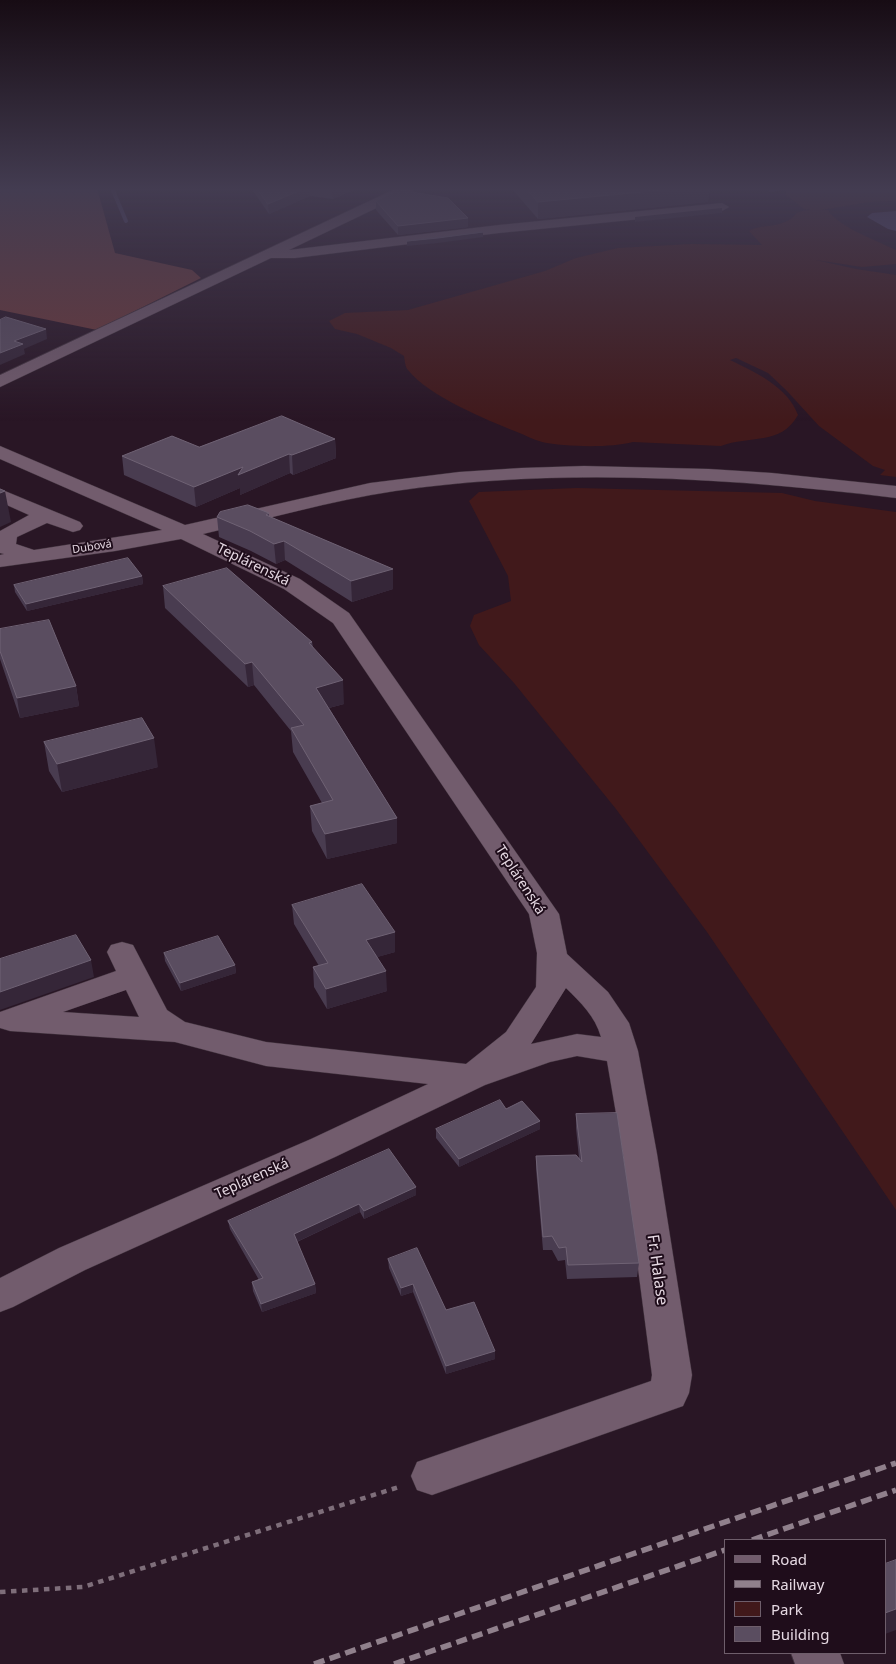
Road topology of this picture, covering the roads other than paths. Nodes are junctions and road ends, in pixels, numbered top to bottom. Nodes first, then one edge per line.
1 (243, 266) edge
2 (0, 382) edge
3 (0, 452) edge
4 (896, 492) edge
5 (0, 495) edge
6 (46, 516) junction
7 (73, 526) dead end
8 (183, 532) junction
9 (3, 545) edge
10 (552, 957) junction
11 (5, 1022) edge
12 (175, 1031) junction
13 (622, 1051) junction
14 (473, 1077) junction
15 (0, 1296) edge
16 (432, 1476) road end

1 - 2 street
3 - 8 street, Teplárenská
4 - 8 street, Dubová
5 - 6 street
6 - 7 street
6 - 9 street
8 - 9 street, Dubová
8 - 10 street, Teplárenská
10 - 13 street
10 - 14 street, Teplárenská
11 - 12 street
11 - 12 street
12 - 14 street
13 - 14 street
13 - 16 street, Fr. Halase
14 - 15 street, Teplárenská

